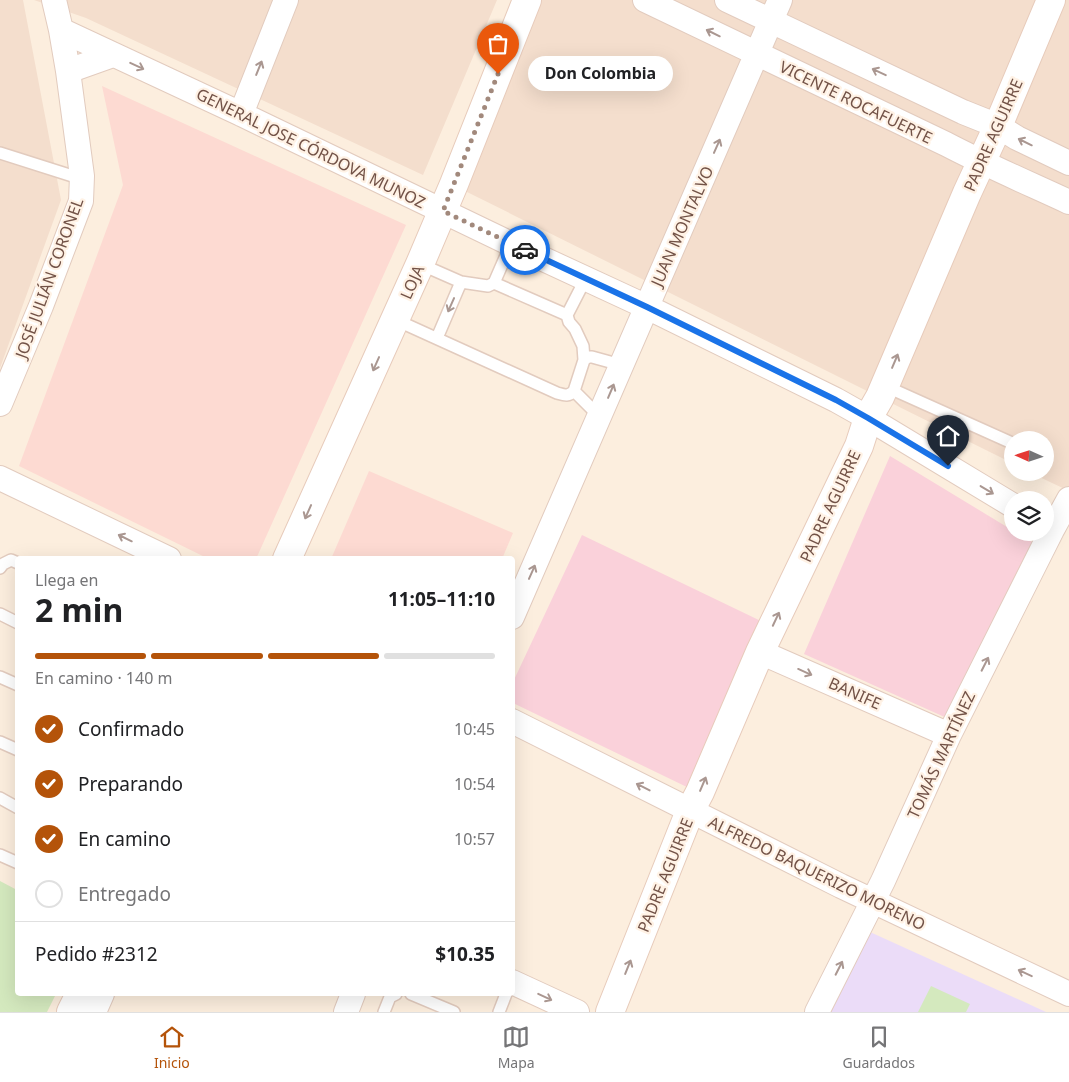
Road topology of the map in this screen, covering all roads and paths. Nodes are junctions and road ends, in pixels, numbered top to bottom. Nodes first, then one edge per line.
1 (54, 0) edge
2 (286, 0) edge
3 (527, 0) edge
4 (645, 0) edge
5 (727, 0) edge
6 (1051, 0) edge
7 (775, 10) edge
8 (61, 30) junction
9 (757, 54) junction
10 (113, 55) junction
11 (68, 71) junction
12 (241, 114) junction
13 (998, 126) junction
14 (0, 154) edge
15 (980, 162) junction
16 (1069, 164) edge
17 (82, 179) junction
18 (1069, 202) edge
19 (443, 211) junction
20 (512, 244) junction
21 (420, 264) junction
22 (586, 278) junction
23 (461, 282) junction
24 (494, 283) junction
25 (647, 307) junction
26 (567, 314) junction
27 (396, 320) junction
28 (437, 338) junction
29 (584, 360) junction
30 (621, 365) junction
31 (885, 386) junction
32 (574, 391) junction
33 (0, 404) edge
34 (600, 417) junction
35 (868, 418) junction
36 (1004, 438) edge
37 (0, 478) edge
38 (1004, 500) edge
39 (1069, 500) edge
40 (1055, 530) edge
41 (163, 556) edge
42 (288, 556) edge
43 (15, 562) edge
44 (0, 568) edge
45 (515, 610) edge
46 (0, 614) edge
47 (15, 622) edge
48 (760, 652) junction
49 (0, 677) edge
50 (15, 684) edge
51 (515, 722) edge
52 (949, 735) junction
53 (0, 742) edge
54 (15, 749) edge
55 (0, 798) edge
56 (15, 806) edge
57 (690, 810) junction
58 (0, 855) edge
59 (15, 862) edge
60 (872, 901) junction
61 (515, 983) edge
62 (1069, 994) edge
63 (79, 996) edge
64 (101, 996) edge
65 (353, 996) edge
66 (392, 996) edge
67 (416, 996) edge
68 (505, 996) edge
69 (71, 1012) edge
70 (94, 1012) edge
71 (346, 1012) edge
72 (384, 1012) edge
73 (454, 1012) edge
74 (499, 1012) edge
75 (577, 1012) edge
76 (610, 1012) edge
77 (817, 1012) edge

1 - 8 street, JOSÉ JULIÁN CORONEL
12 -> 2 street
3 - 19 main road, LOJA
9 -> 4 street, VICENTE ROCAFUERTE
5 - 7 street
6 - 13 main road, PADRE AGUIRRE
7 - 9 street, JUAN MONTALVO
13 -> 7 street
8 - 10 street, GENERAL JOSE CÓRDOVA MUNOZ
8 - 11 street, JOSÉ JULIÁN CORONEL
9 - 15 street, VICENTE ROCAFUERTE
25 -> 9 street, JUAN MONTALVO
10 - 11 street
10 -> 12 street, GENERAL JOSE CÓRDOVA MUNOZ
11 - 17 street, JOSÉ JULIÁN CORONEL
12 - 19 street, GENERAL JOSE CÓRDOVA MUNOZ
13 - 15 main road, PADRE AGUIRRE
16 -> 13 street
14 - 17 lane
15 - 18 street, VICENTE ROCAFUERTE
31 -> 15 main road, PADRE AGUIRRE
17 - 33 street, JOSÉ JULIÁN CORONEL
19 - 20 street, GENERAL JOSE CÓRDOVA MUNOZ
19 - 21 main road, LOJA
20 - 22 street, GENERAL JOSE CÓRDOVA MUNOZ
20 - 24 lane
21 - 23 lane
21 - 27 main road, LOJA
22 - 25 street, GENERAL JOSE CÓRDOVA MUNOZ
22 - 26 lane
23 - 24 lane
23 -> 28 lane
24 - 26 lane
25 - 30 street, JUAN MONTALVO
25 - 35 street, GENERAL JOSE CÓRDOVA MUNOZ
26 - 29 lane
27 - 28 lane
27 -> 42 main road, LOJA
28 - 32 lane
29 - 30 lane
29 - 32 lane
34 -> 30 street, JUAN MONTALVO
31 - 35 main road, PADRE AGUIRRE
31 - 36 lane
32 - 34 lane
45 -> 34 street, JUAN MONTALVO
35 -> 38 street, GENERAL JOSE CÓRDOVA MUNOZ
48 -> 35 main road, PADRE AGUIRRE
41 -> 37 street
39 - 40 street, TOMÁS MARTÍNEZ
52 -> 40 street, TOMÁS MARTÍNEZ
43 - 44 lane
46 - 47 lane
48 -> 52 street, BANIFE
57 -> 48 main road, PADRE AGUIRRE
49 - 50 lane
57 -> 51 street, ALFREDO BAQUERIZO MORENO
52 - 60 street, TOMÁS MARTÍNEZ
53 - 54 lane
55 - 56 lane
57 - 60 street, ALFREDO BAQUERIZO MORENO
76 -> 57 main road, PADRE AGUIRRE
58 - 59 lane
62 -> 60 street, ALFREDO BAQUERIZO MORENO
77 -> 60 street, TOMÁS MARTÍNEZ
61 -> 75 street
63 - 69 main road
64 - 70 street
65 - 71 street
66 - 72 lane
67 - 73 lane
68 - 74 lane

